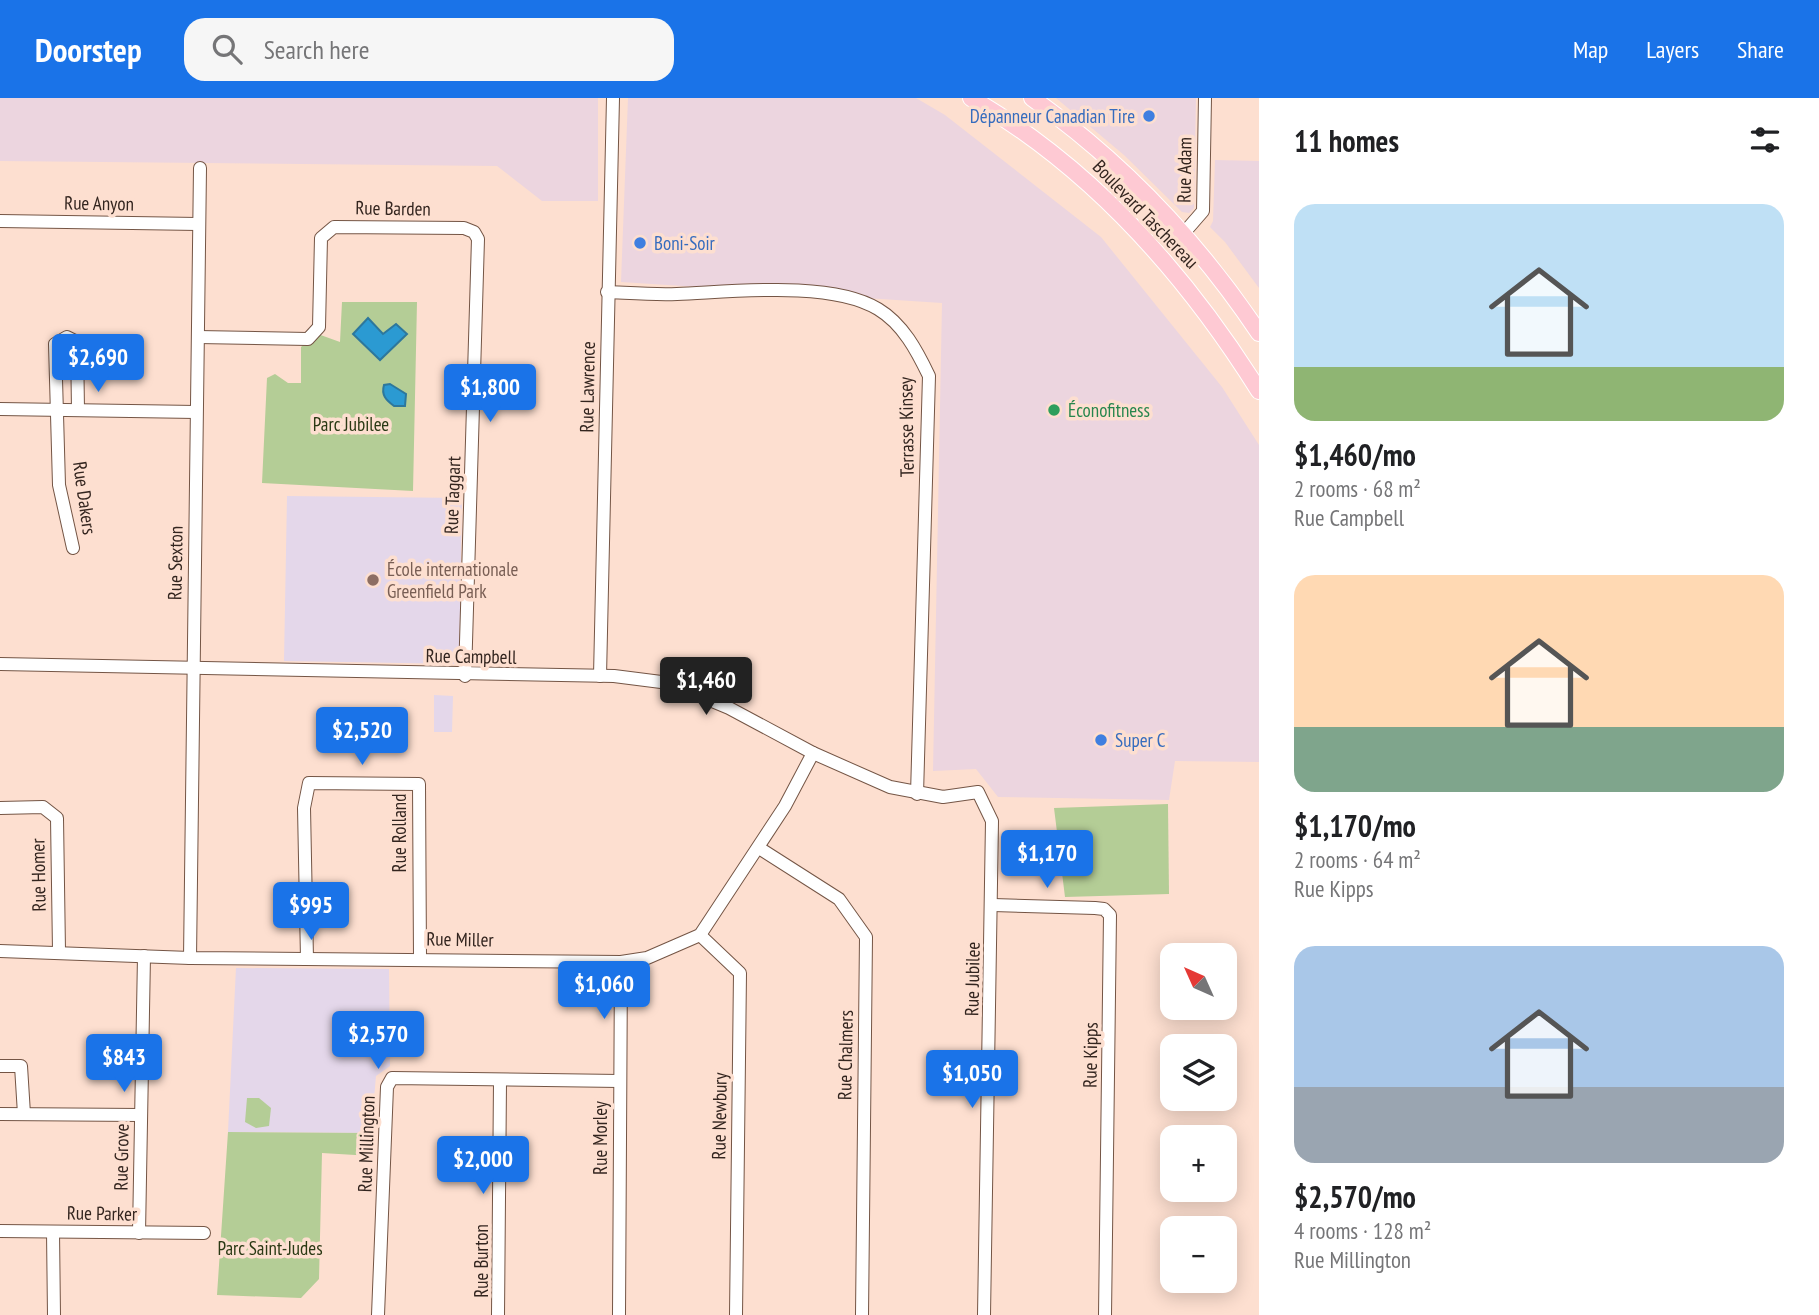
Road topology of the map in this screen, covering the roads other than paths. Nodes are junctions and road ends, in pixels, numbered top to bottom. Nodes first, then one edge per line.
1 (613, 98) edge
2 (971, 98) edge
3 (1032, 98) edge
4 (1205, 98) edge
5 (201, 168) dead end
6 (0, 221) edge
7 (198, 223) junction
8 (474, 232) joint
9 (1183, 234) junction
10 (607, 292) junction
11 (1259, 333) edge
12 (198, 337) junction
13 (1259, 391) edge
14 (0, 409) edge
15 (78, 410) junction
16 (58, 411) junction
17 (196, 412) junction
18 (73, 548) dead end
19 (0, 664) edge
20 (193, 670) junction
21 (465, 676) junction
22 (600, 676) junction
23 (813, 753) junction
24 (917, 794) junction
25 (0, 808) edge
26 (759, 848) junction
27 (993, 905) junction
28 (700, 935) junction
29 (0, 951) edge
30 (59, 951) junction
31 (144, 956) junction
32 (190, 958) junction
33 (420, 958) junction
34 (307, 959) junction
35 (621, 962) junction
36 (0, 1066) edge
37 (620, 1081) junction
38 (500, 1082) junction
39 (0, 1114) edge
40 (24, 1114) junction
41 (141, 1115) junction
42 (0, 1231) edge
43 (52, 1232) junction
44 (139, 1233) junction
45 (204, 1233) dead end
46 (54, 1315) edge
47 (378, 1315) edge
48 (498, 1315) edge
49 (619, 1315) edge
50 (736, 1315) edge
51 (862, 1315) edge
52 (984, 1315) edge
53 (1105, 1315) edge

1 - 10 street, Rue Lawrence
2 - 13 main road, Boulevard Taschereau
3 - 9 main road, Boulevard Taschereau
4 - 9 street, Rue Adam
5 - 7 street, Rue Sexton
6 - 7 street, Rue Anyon
7 - 12 street, Rue Sexton
8 - 12 street, Rue Barden
8 - 21 street, Rue Taggart
9 - 11 main road, Boulevard Taschereau
10 - 22 street, Rue Lawrence
10 - 24 street, Terrasse Kinsey
12 - 17 street, Rue Sexton
14 - 16 street
15 - 16 street
15 - 16 street, Rue Dakers
15 - 17 street
16 - 18 street, Rue Dakers
17 - 20 street, Rue Sexton
19 - 20 street, Rue Campbell
20 - 21 street, Rue Campbell
20 - 32 street, Rue Sexton
21 - 22 street, Rue Campbell
22 - 23 street, Rue Campbell
23 - 24 street, Rue Campbell
23 - 26 street
24 - 27 street, Rue Jubilee
25 - 30 street, Rue Homer
26 - 28 street
26 - 51 street, Rue Chalmers
27 - 52 street, Rue Jubilee
27 - 53 street, Rue Kipps
28 - 35 street, Rue Miller
28 - 50 street, Rue Newbury
29 - 30 street, Rue Miller
30 - 31 street, Rue Miller
31 - 32 street, Rue Miller
31 - 41 street, Rue Grove
32 - 34 street, Rue Miller
33 - 34 street, Rue Miller
33 - 34 street, Rue Rolland
33 - 35 street, Rue Miller
35 - 37 street, Rue Morley
36 - 40 street
37 - 38 street, Rue Millington
37 - 49 street, Rue Morley
38 - 47 street, Rue Millington
38 - 48 street, Rue Burton
39 - 40 street
40 - 41 street
41 - 44 street, Rue Grove
42 - 43 street, Rue Parker
43 - 44 street, Rue Parker
43 - 46 street
44 - 45 street, Rue Parker

